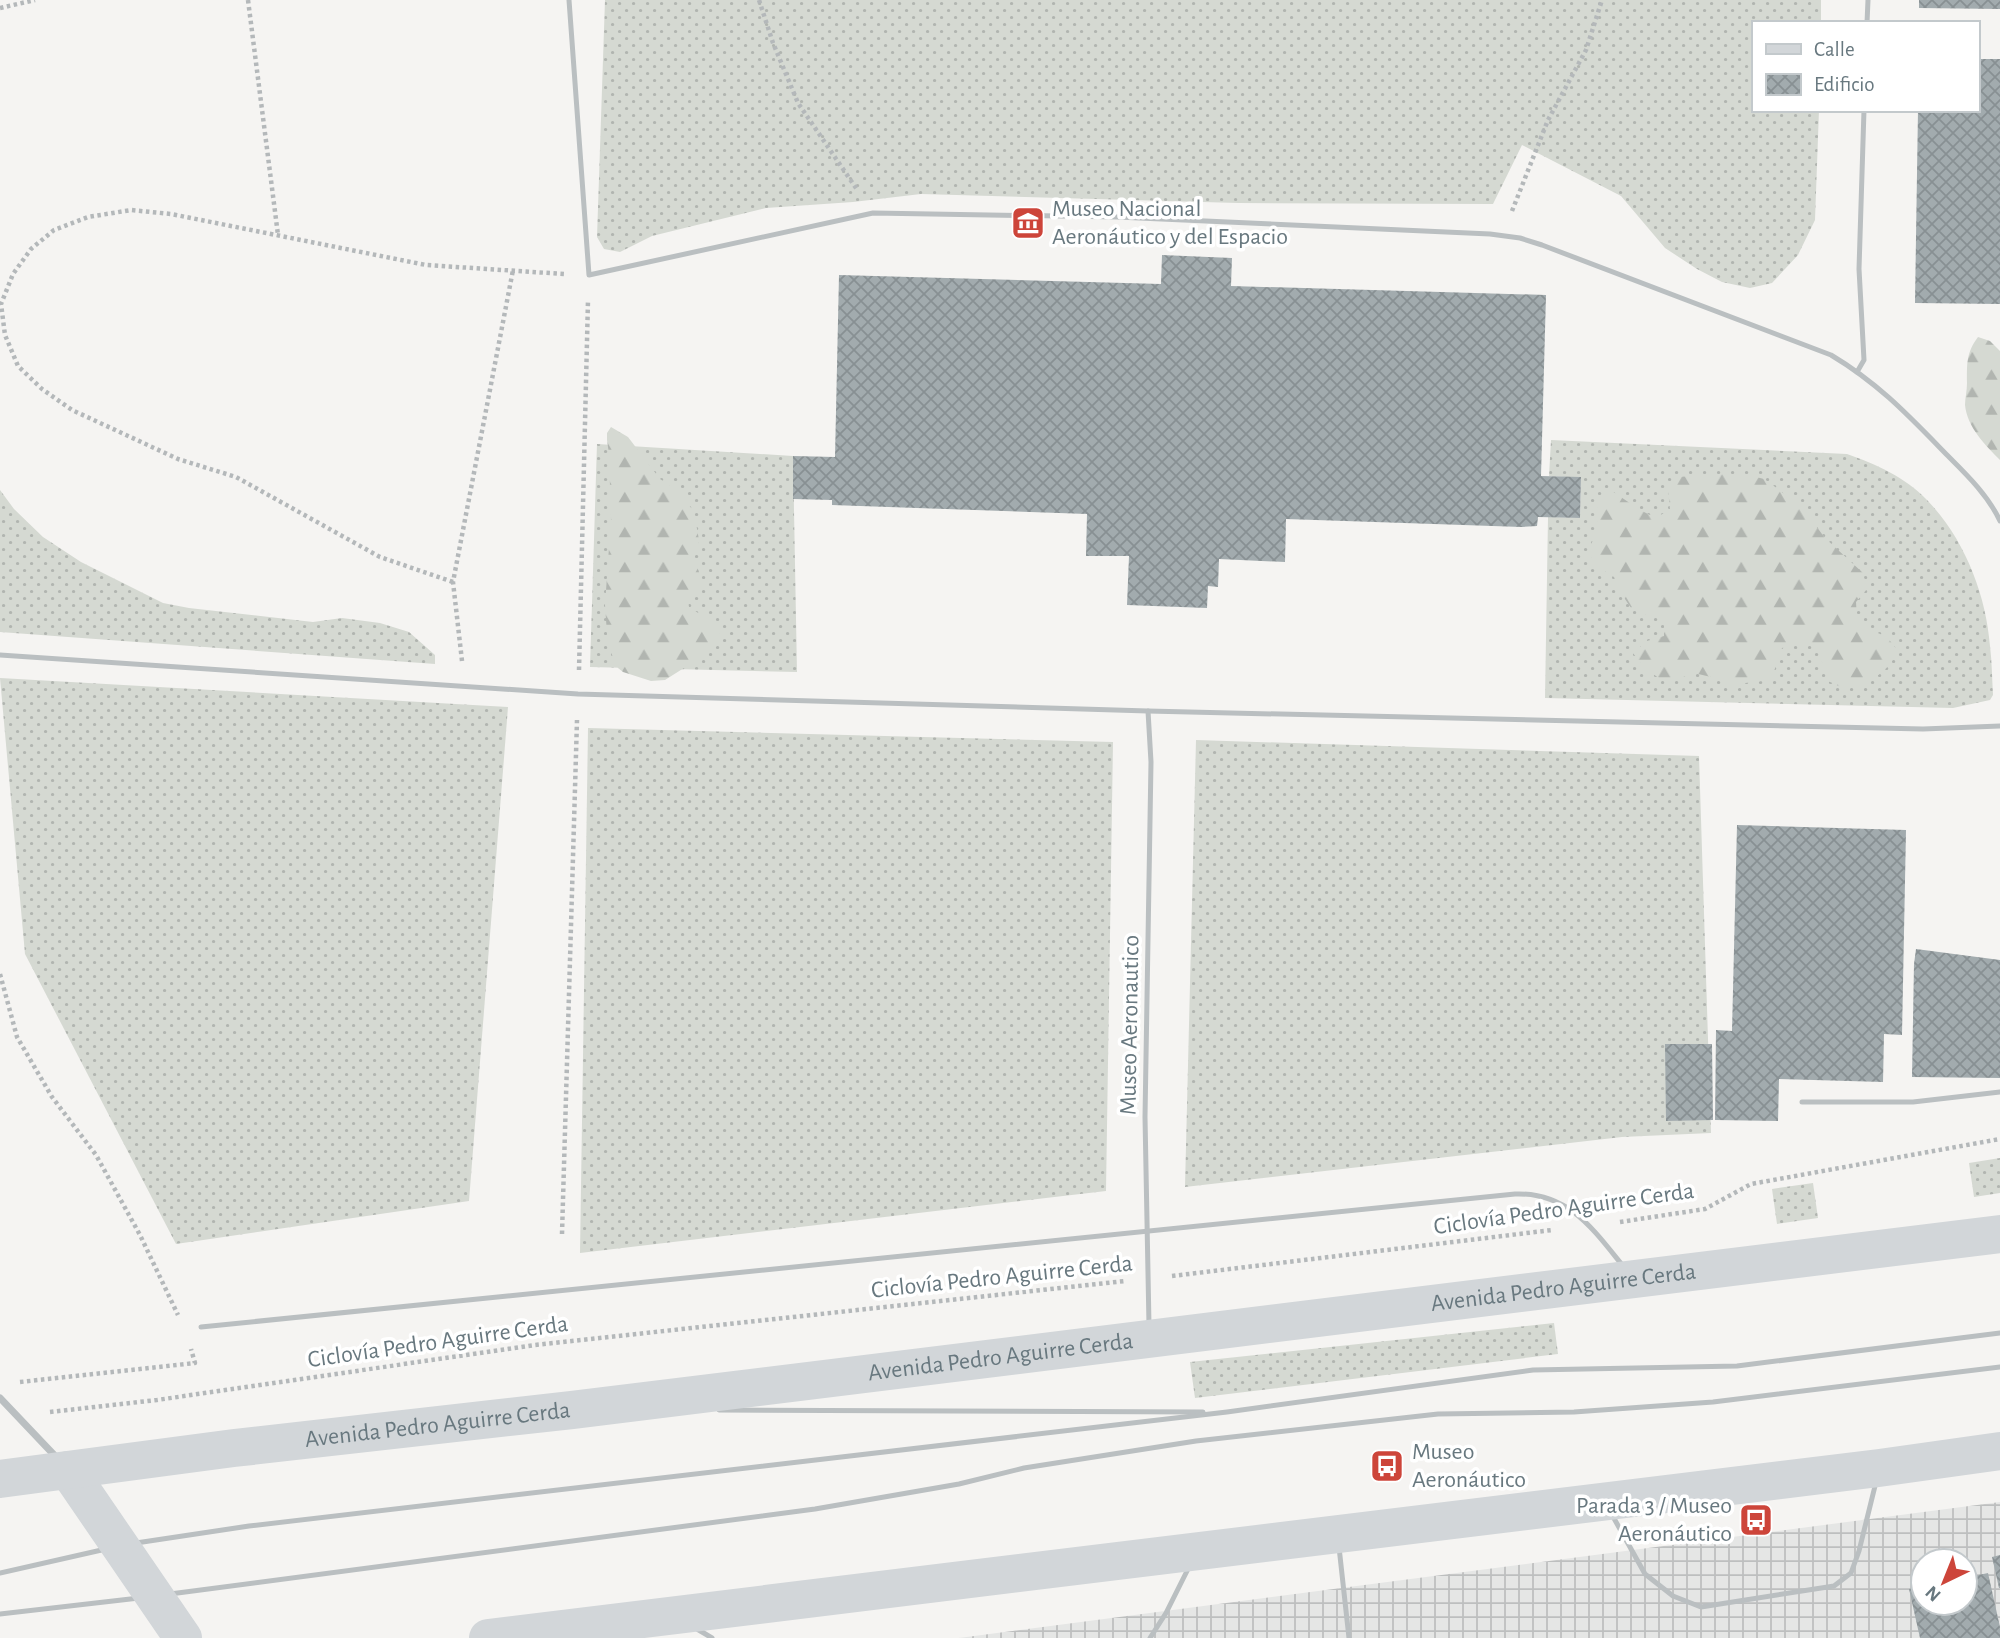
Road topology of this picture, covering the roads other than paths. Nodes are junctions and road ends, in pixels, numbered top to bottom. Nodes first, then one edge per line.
1 (569, 0) edge
2 (1868, 0) edge
3 (1867, 21) edge
4 (1864, 112) edge
5 (1857, 372) junction
6 (2000, 521) edge
7 (0, 655) edge
8 (1148, 711) junction
9 (2000, 726) edge
10 (2000, 1091) edge
11 (1802, 1102) dead end
12 (1146, 1231) junction
13 (2000, 1234) edge
14 (1634, 1279) junction
15 (201, 1327) dead end
16 (2000, 1333) edge
17 (1150, 1339) junction
18 (2000, 1367) edge
19 (0, 1398) edge
20 (572, 1410) junction
21 (628, 1410) dead end
22 (712, 1410) dead end
23 (1227, 1412) junction
24 (2000, 1451) edge
25 (1879, 1468) junction
26 (68, 1470) junction
27 (0, 1479) edge
28 (1604, 1502) junction
29 (1337, 1535) junction
30 (120, 1546) junction
31 (1197, 1551) junction
32 (0, 1573) edge
33 (154, 1596) junction
34 (0, 1614) edge
35 (671, 1622) junction
36 (183, 1638) edge
37 (488, 1638) edge
38 (712, 1638) edge
39 (1150, 1638) edge
40 (1349, 1638) edge

1 - 5 lane
2 - 3 lane
4 - 5 lane
5 - 6 lane
7 - 8 lane
8 - 9 lane
8 - 12 lane, Museo Aeronautico
10 - 11 lane
12 - 14 lane
12 - 15 lane
12 - 17 lane, Museo Aeronautico
13 - 14 main road, Avenida Pedro Aguirre Cerda
14 - 17 main road, Avenida Pedro Aguirre Cerda
16 - 23 lane
17 - 20 main road, Avenida Pedro Aguirre Cerda
18 - 33 lane
19 - 26 street
20 - 21 lane
20 - 26 main road, Avenida Pedro Aguirre Cerda
22 - 23 lane
23 - 30 lane
24 - 25 main road
25 - 28 main road
25 - 28 lane
26 - 27 main road, Avenida Pedro Aguirre Cerda
26 - 30 main road
28 - 29 main road
29 - 31 main road
29 - 40 lane
30 - 32 lane
30 - 33 main road
31 - 35 main road
31 - 39 lane
33 - 34 lane
33 - 36 main road
35 - 37 main road
35 - 38 lane

